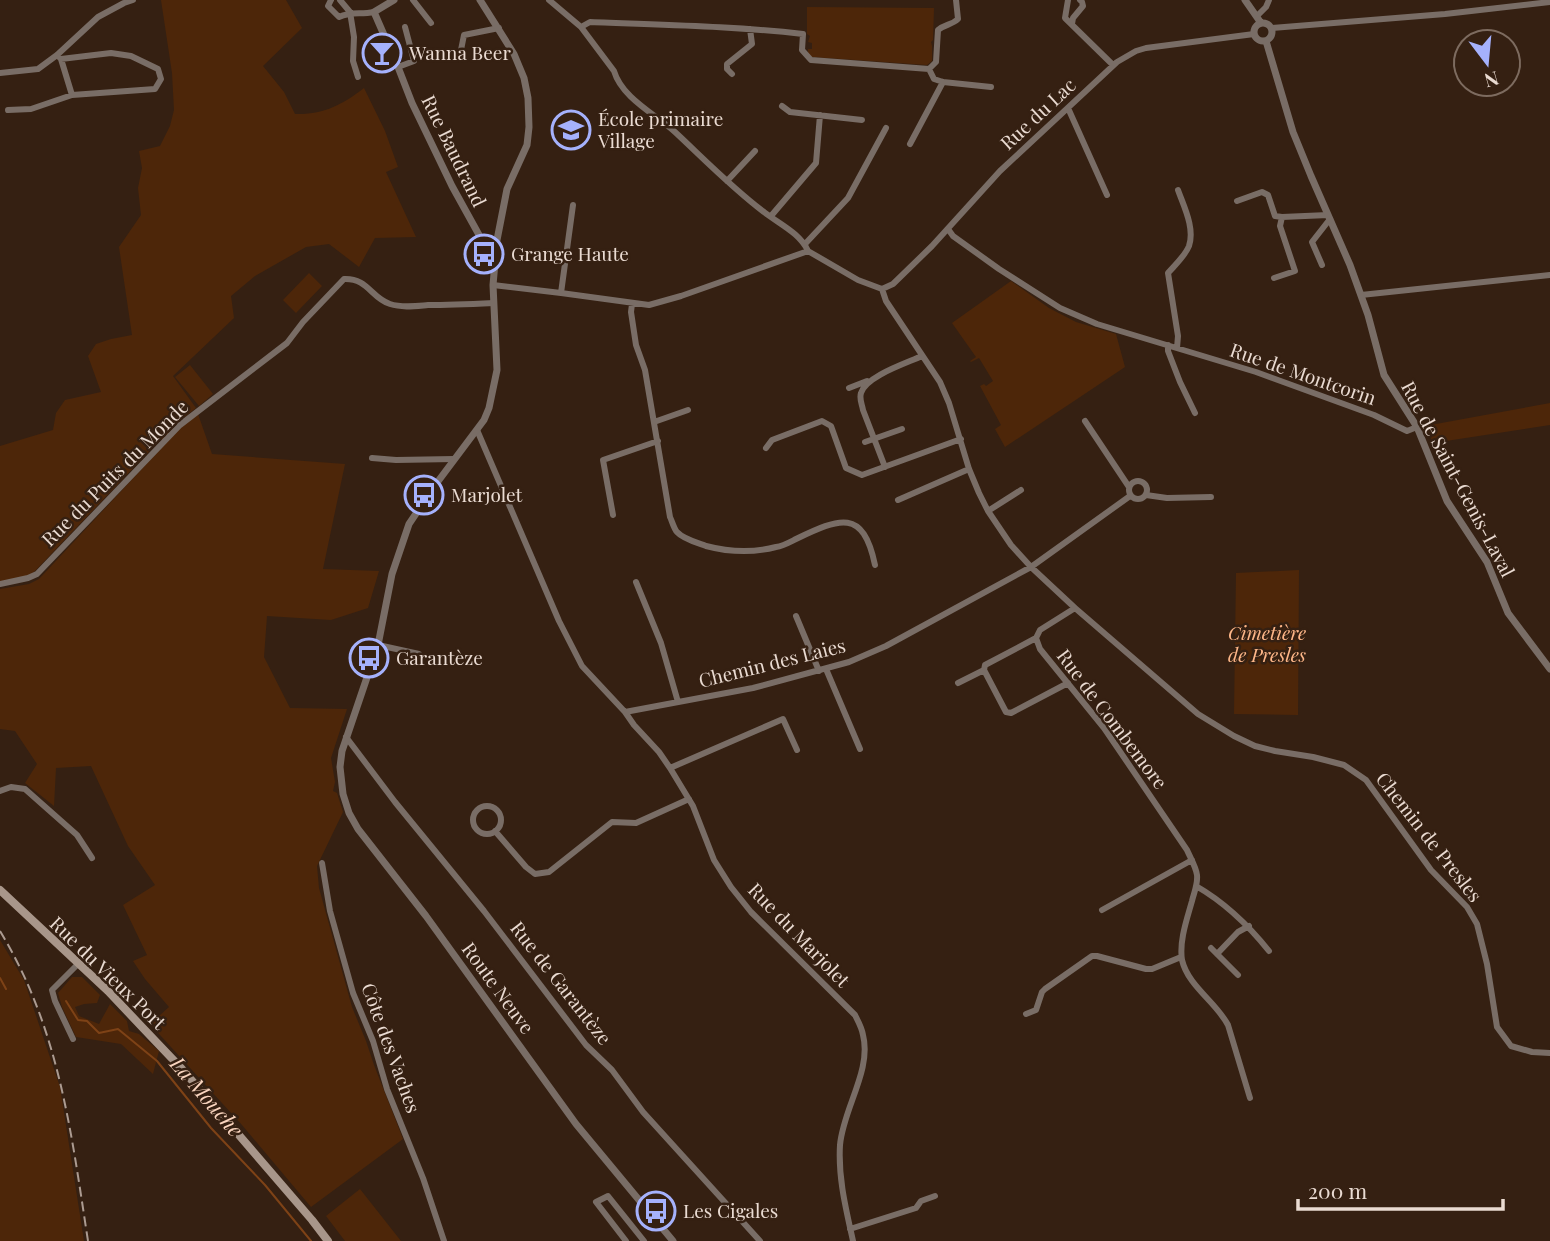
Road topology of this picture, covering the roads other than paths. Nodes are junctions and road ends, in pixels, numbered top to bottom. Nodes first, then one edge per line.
1 (133, 0) edge
2 (331, 0) edge
3 (340, 0) edge
4 (394, 0) edge
5 (413, 0) edge
6 (480, 0) edge
7 (549, 0) edge
8 (956, 0) edge
9 (1068, 0) edge
10 (1080, 0) edge
11 (1245, 0) edge
12 (1269, 0) edge
13 (1550, 2) edge
14 (350, 12) junction
15 (374, 12) junction
16 (1259, 20) junction
17 (431, 23) dead end
18 (1072, 24) junction
19 (405, 27) dead end
20 (581, 27) junction
21 (1272, 28) junction
22 (499, 29) junction
23 (750, 29) junction
24 (1254, 34) junction
25 (1266, 41) junction
26 (460, 55) dead end
27 (59, 57) junction
28 (1113, 65) junction
29 (398, 67) junction
30 (929, 69) junction
31 (0, 72) edge
32 (732, 74) dead end
33 (358, 77) dead end
34 (943, 82) junction
35 (991, 87) dead end
36 (72, 95) junction
37 (782, 106) dead end
38 (1068, 108) junction
39 (8, 110) dead end
40 (820, 115) junction
41 (862, 120) dead end
42 (887, 128) dead end
43 (911, 144) dead end
44 (755, 151) dead end
45 (727, 181) junction
46 (1178, 190) dead end
47 (1107, 195) dead end
48 (1237, 201) dead end
49 (573, 205) dead end
50 (771, 216) junction
51 (1282, 217) junction
52 (1329, 217) junction
53 (948, 229) junction
54 (480, 239) junction
55 (497, 240) junction
56 (805, 244) junction
57 (808, 251) junction
58 (495, 263) junction
59 (1322, 265) dead end
60 (1550, 275) edge
61 (1273, 278) dead end
62 (494, 285) junction
63 (882, 289) junction
64 (561, 293) junction
65 (1361, 295) junction
66 (494, 303) junction
67 (632, 304) junction
68 (1168, 345) junction
69 (1177, 348) junction
70 (922, 356) junction
71 (869, 381) junction
72 (849, 388) dead end
73 (688, 410) dead end
74 (1195, 413) dead end
75 (1085, 421) dead end
76 (654, 422) junction
77 (1417, 428) junction
78 (902, 429) dead end
79 (477, 430) junction
80 (874, 439) junction
81 (961, 439) junction
82 (658, 442) junction
83 (865, 442) dead end
84 (766, 448) dead end
85 (372, 458) dead end
86 (454, 459) junction
87 (885, 467) junction
88 (969, 469) junction
89 (1129, 487) junction
90 (1021, 490) dead end
91 (1146, 495) junction
92 (1130, 496) junction
93 (1211, 497) dead end
94 (898, 499) dead end
95 (988, 511) junction
96 (613, 515) dead end
97 (876, 565) dead end
98 (1031, 567) junction
99 (636, 582) dead end
100 (0, 584) edge
101 (1075, 608) junction
102 (796, 616) dead end
103 (1036, 638) junction
104 (378, 645) junction
105 (419, 654) dead end
106 (1550, 669) edge
107 (822, 670) junction
108 (984, 670) junction
109 (958, 683) dead end
110 (1068, 683) junction
111 (678, 702) junction
112 (625, 712) junction
113 (346, 737) junction
114 (797, 750) dead end
115 (860, 750) dead end
116 (670, 768) junction
117 (0, 791) edge
118 (689, 799) junction
119 (495, 831) junction
120 (92, 859) dead end
121 (1192, 860) junction
122 (322, 863) dead end
123 (1196, 886) junction
124 (0, 890) edge
125 (1102, 909) dead end
126 (1249, 926) junction
127 (1269, 951) dead end
128 (1181, 957) junction
129 (78, 964) junction
130 (1238, 975) dead end
131 (1026, 1014) dead end
132 (73, 1039) dead end
133 (1550, 1053) edge
134 (1250, 1098) dead end
135 (935, 1196) dead end
136 (850, 1229) junction
137 (328, 1241) edge
138 (444, 1241) edge
139 (626, 1241) edge
140 (644, 1241) edge
141 (673, 1241) edge
142 (760, 1241) edge
143 (853, 1241) edge

1 - 27 street
2 - 14 street
3 - 14 street
4 - 15 street
5 - 17 street
6 - 22 street, Route Neuve
7 - 20 street
8 - 30 street
9 - 18 street
10 - 18 street
11 - 16 street
12 - 16 street
13 - 21 street
14 - 15 street
14 - 33 street
15 - 29 street, Rue Baudrand
16 - 21 street
16 - 24 street
18 - 28 street
19 - 29 street
20 - 23 street
20 - 45 street
21 - 25 street
22 - 26 street
22 - 55 street, Route Neuve
23 - 30 street
23 - 32 street
24 - 25 street
24 - 28 street, Rue du Lac
25 - 52 street, Rue de Saint-Genis-Laval
27 - 31 street
27 - 36 street
27 - 36 street
28 - 38 street, Rue du Lac
29 - 54 street, Rue Baudrand
30 - 34 street
34 - 35 street
34 - 43 street
36 - 39 street
37 - 40 street
38 - 47 street
38 - 53 street, Rue du Lac
40 - 41 street
40 - 50 street
42 - 56 street
44 - 45 street
45 - 50 street
46 - 69 street
48 - 51 street
49 - 64 street
50 - 56 street
51 - 52 street
51 - 61 street
52 - 59 street
52 - 65 street, Rue de Saint-Genis-Laval
53 - 63 street, Rue du Lac
53 - 68 street, Rue de Montcorin
54 - 55 street
54 - 58 street, Rue Baudrand
55 - 58 street, Route Neuve
56 - 57 street
57 - 63 street
57 - 67 street
58 - 62 street, Route Neuve
60 - 65 street
62 - 64 street
62 - 66 street, Route Neuve
63 - 70 street, Chemin de Presles
64 - 67 street
65 - 77 street, Rue de Saint-Genis-Laval
66 - 79 street, Route Neuve
66 - 100 street, Rue du Puits du Monde
67 - 76 street
68 - 69 street, Rue de Montcorin
68 - 74 street
69 - 77 street, Rue de Montcorin
70 - 71 street
70 - 81 street, Chemin de Presles
71 - 72 street
71 - 80 street
73 - 76 street
75 - 89 street
76 - 82 street
77 - 106 street, Rue de Saint-Genis-Laval
78 - 80 street
79 - 86 street, Route Neuve
79 - 112 street, Rue du Marjolet
80 - 83 street
80 - 87 street
81 - 87 street
81 - 88 street, Chemin de Presles
82 - 96 street
82 - 97 street
84 - 87 street
85 - 86 street
86 - 104 street, Route Neuve
88 - 94 street
88 - 95 street, Chemin de Presles
89 - 91 street
89 - 92 street
90 - 95 street
91 - 92 street
91 - 93 street
92 - 98 street, Chemin des Laies
95 - 98 street, Chemin de Presles
98 - 101 street, Chemin de Presles
98 - 107 street, Chemin des Laies
99 - 111 street
101 - 103 street, Rue de Combemore
101 - 133 street, Chemin de Presles
102 - 107 street
103 - 108 street
103 - 110 street, Rue de Combemore
104 - 105 street
104 - 113 street, Route Neuve
107 - 111 street, Chemin des Laies
107 - 115 street
108 - 109 street
108 - 110 street
110 - 121 street, Rue de Combemore
111 - 112 street, Chemin des Laies
112 - 116 street, Rue du Marjolet
113 - 141 street, Route Neuve
113 - 142 street, Rue de Garantèze
114 - 116 street
116 - 118 street, Rue du Marjolet
117 - 120 street
118 - 119 street
118 - 136 street, Rue du Marjolet
119 - 119 street
121 - 123 street, Rue de Combemore
121 - 125 street
122 - 138 street, Côte des Vaches
123 - 126 street
123 - 128 street, Rue de Combemore
124 - 129 main road, Rue du Vieux Port
126 - 127 street
126 - 130 street
128 - 131 street
128 - 134 street
129 - 132 street
129 - 137 main road, Rue du Vieux Port
135 - 136 street
136 - 143 street, Rue du Marjolet
139 - 140 street

